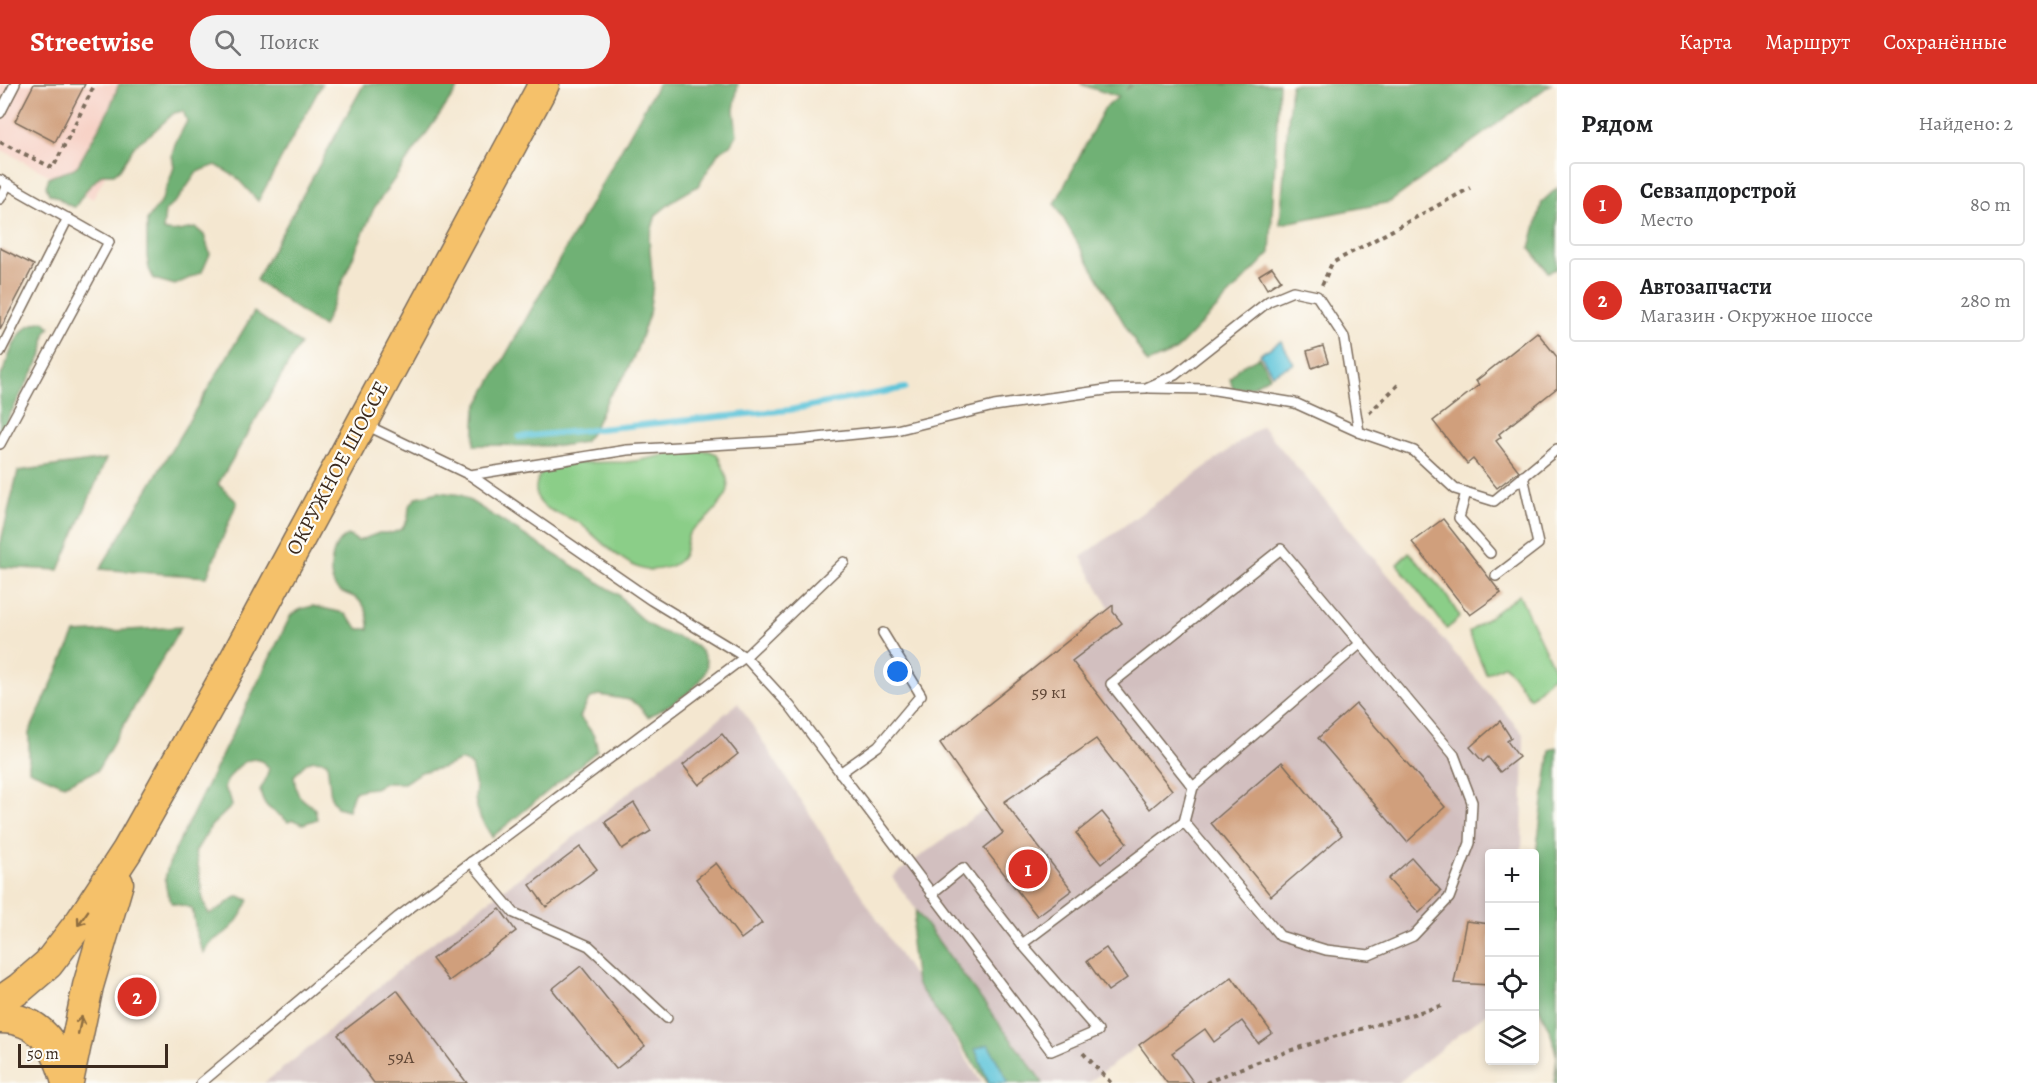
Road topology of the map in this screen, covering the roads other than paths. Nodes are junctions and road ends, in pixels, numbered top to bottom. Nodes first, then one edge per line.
1 (15, 84) edge
2 (544, 84) edge
3 (0, 113) edge
4 (4, 182) edge
5 (0, 199) edge
6 (68, 218) junction
7 (0, 352) edge
8 (1146, 388) junction
9 (361, 423) junction
10 (1359, 432) junction
11 (0, 444) edge
12 (1557, 448) edge
13 (470, 475) junction
14 (1523, 476) junction
15 (1466, 492) junction
16 (1490, 553) dead end
17 (844, 562) dead end
18 (1496, 576) dead end
19 (883, 633) dead end
20 (1361, 643) junction
21 (746, 657) junction
22 (840, 773) junction
23 (1193, 787) junction
24 (1184, 822) junction
25 (127, 851) junction
26 (471, 862) junction
27 (930, 894) junction
28 (1022, 944) junction
29 (0, 1002) edge
30 (0, 1018) edge
31 (667, 1018) dead end
32 (67, 1082) edge
33 (201, 1083) edge

1 - 3 lane
2 - 9 main road, ОКРУЖНОЕ ШОССЕ
4 - 5 lane
4 - 6 lane
6 - 7 lane
6 - 11 lane
8 - 10 lane
8 - 10 lane
8 - 13 lane
9 - 13 lane
9 - 25 main road, ОКРУЖНОЕ ШОССЕ
10 - 15 lane
12 - 14 lane
13 - 21 lane
14 - 15 lane
14 - 18 lane
15 - 16 lane
17 - 21 lane
19 - 22 lane
20 - 23 lane
20 - 23 lane
20 - 24 lane
21 - 22 lane
21 - 26 lane
22 - 27 lane
23 - 24 lane
24 - 28 lane
25 -> 29 main road, ОКРУЖНОЕ ШОССЕ
32 -> 25 main road, ОКРУЖНОЕ ШОССЕ
26 - 31 lane
26 - 33 lane
27 - 28 lane
27 - 28 lane
30 - 32 main road, ОКРУЖНОЕ ШОССЕ

